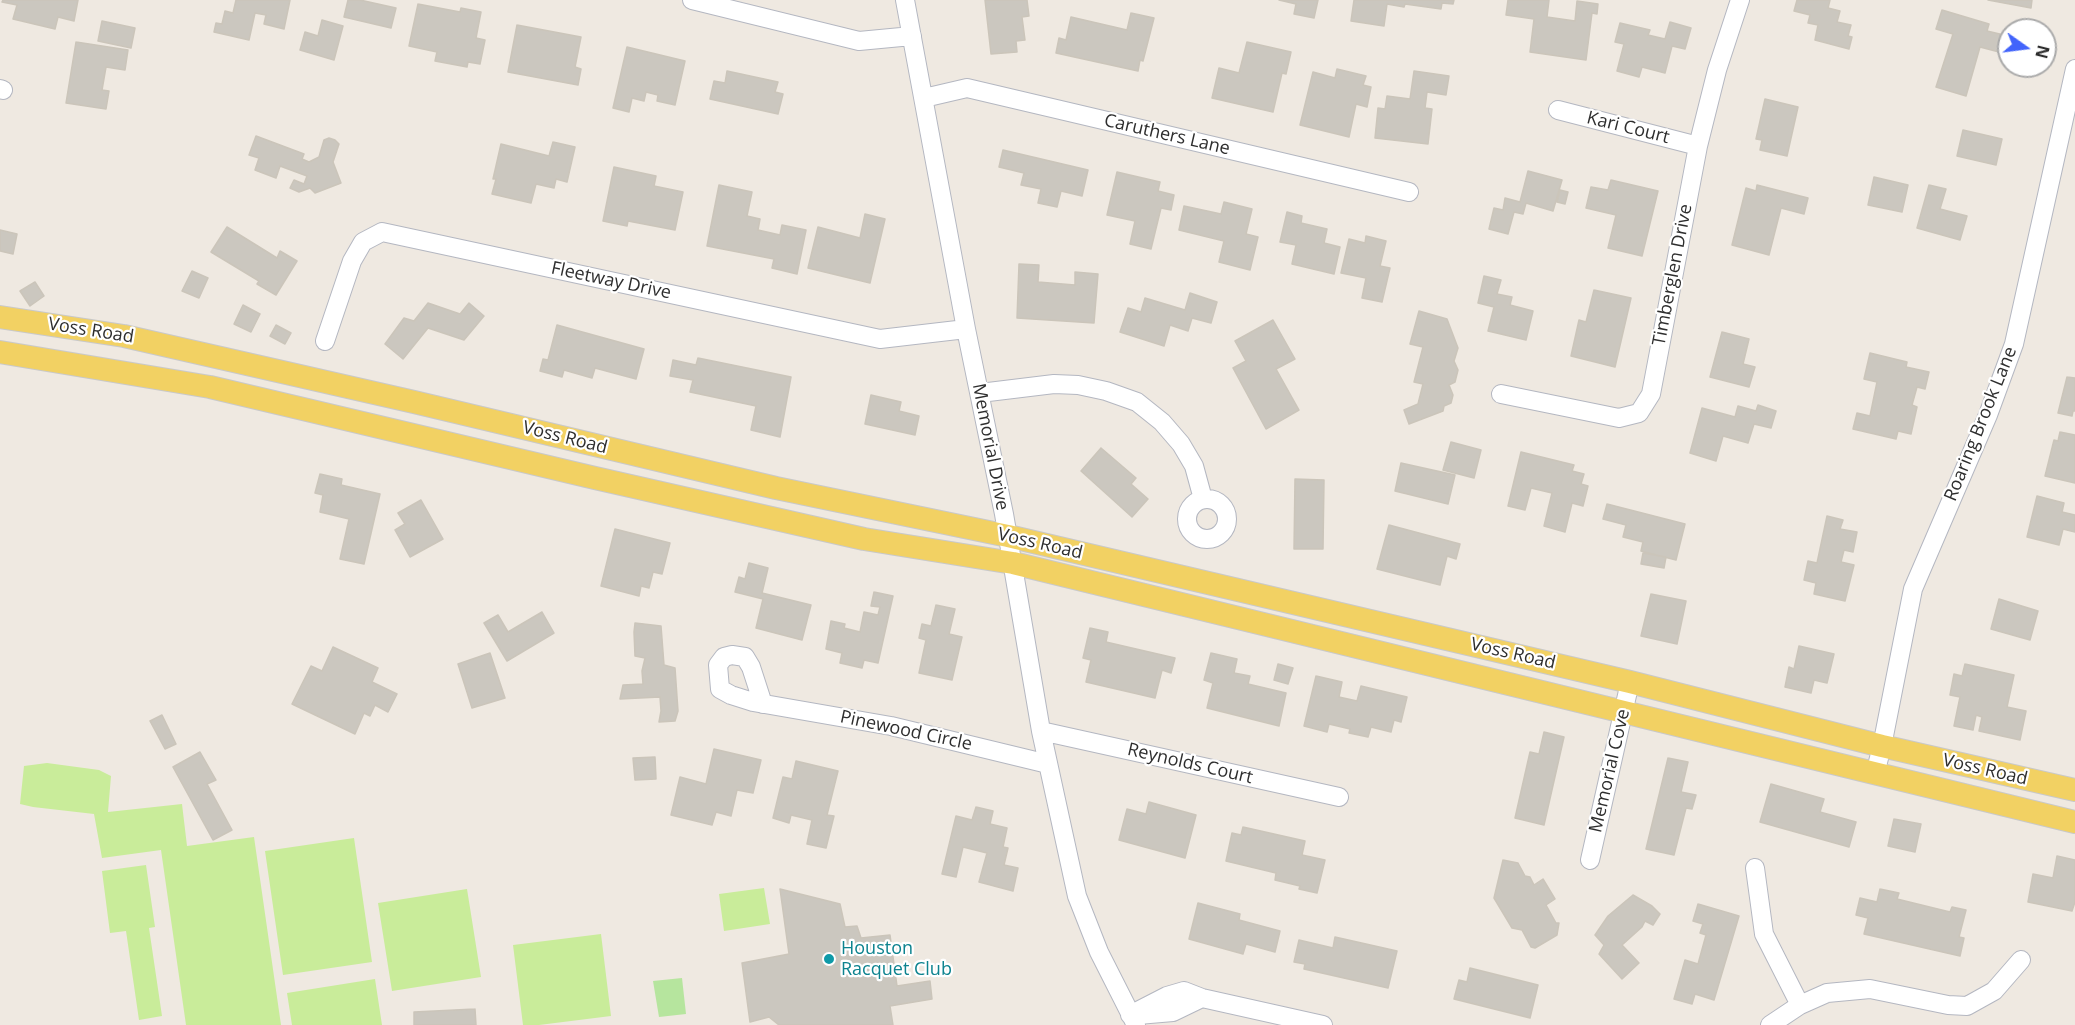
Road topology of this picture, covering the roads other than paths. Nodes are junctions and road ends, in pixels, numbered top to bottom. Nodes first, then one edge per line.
1 (692, 0) edge
2 (905, 0) edge
3 (1740, 0) edge
4 (912, 36) junction
5 (2075, 69) edge
6 (924, 98) junction
7 (1558, 110) dead end
8 (1698, 146) junction
9 (1409, 192) dead end
10 (0, 317) edge
11 (37, 322) junction
12 (966, 329) junction
13 (324, 341) dead end
14 (0, 352) edge
15 (30, 356) junction
16 (980, 393) junction
17 (1501, 394) dead end
18 (414, 402) junction
19 (405, 433) junction
20 (604, 447) junction
21 (595, 478) junction
22 (1203, 499) dead end
23 (1008, 536) junction
24 (1013, 564) junction
25 (1630, 682) junction
26 (763, 704) dead end
27 (1623, 712) junction
28 (1041, 730) junction
29 (1882, 746) junction
30 (1048, 764) junction
31 (1875, 774) junction
32 (2069, 789) edge
33 (1339, 798) dead end
34 (2065, 820) edge
35 (1590, 860) dead end
36 (1755, 868) dead end
37 (2021, 960) dead end
38 (1800, 1005) junction
39 (1133, 1020) edge
40 (1323, 1025) edge
41 (1770, 1025) edge

1 - 4 street
2 - 4 street, Memorial Drive
3 - 8 street, Timberglen Drive
4 - 6 street, Memorial Drive
5 - 29 street, Roaring Brook Lane
6 - 9 street, Caruthers Lane
6 - 12 street, Memorial Drive
7 - 8 street, Kari Court
8 - 17 street, Timberglen Drive
10 - 11 main road, Voss Road
11 - 15 main road
11 - 18 main road, Voss Road
12 - 13 street, Fleetway Drive
12 - 16 street, Memorial Drive
14 - 15 main road, Voss Road
15 - 19 main road, Voss Road
16 - 22 street
16 - 23 street, Memorial Drive
18 - 19 main road
18 - 20 main road, Voss Road
19 - 21 main road, Voss Road
20 - 21 main road
20 - 23 main road, Voss Road
21 - 24 main road, Voss Road
23 - 24 street, Memorial Drive
23 - 25 main road, Voss Road
24 - 27 main road, Voss Road
24 - 28 street, Memorial Drive
25 - 27 street, Memorial Cove
25 - 29 main road, Voss Road
26 - 30 street, Pinewood Circle
27 - 31 main road, Voss Road
27 - 35 street, Memorial Cove
28 - 30 street, Memorial Drive
28 - 33 street, Reynolds Court
29 - 31 street, Roaring Brook Lane
29 - 32 main road, Voss Road
30 - 39 street, Memorial Drive
31 - 34 main road, Voss Road
32 - 34 main road
36 - 38 street
37 - 38 street
38 - 41 street
39 - 40 street

